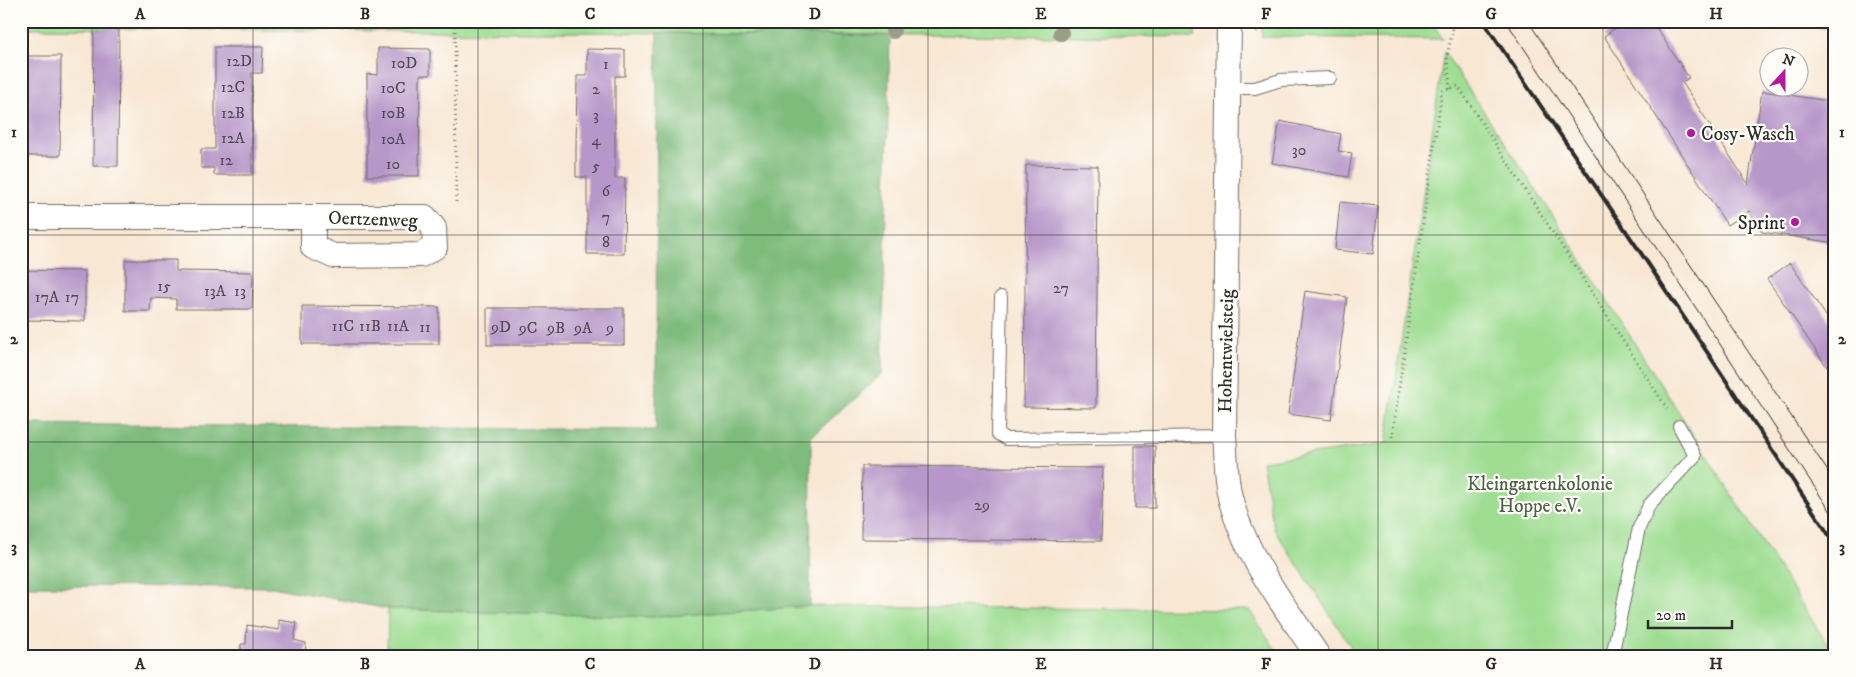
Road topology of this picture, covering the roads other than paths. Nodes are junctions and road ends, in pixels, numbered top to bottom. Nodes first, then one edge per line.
1 (1229, 21) edge
2 (1330, 78) dead end
3 (1229, 88) junction
4 (313, 216) junction
5 (21, 217) edge
6 (1001, 297) dead end
7 (1679, 426) road end
8 (1224, 436) junction
9 (1318, 656) edge
10 (1612, 656) edge

1 - 3 street, Hohentwielsteig
2 - 3 lane
3 - 8 street, Hohentwielsteig
4 - 4 street, Oertzenweg
4 - 5 street, Oertzenweg
6 - 8 lane
7 - 10 lane
8 - 9 street, Hohentwielsteig

